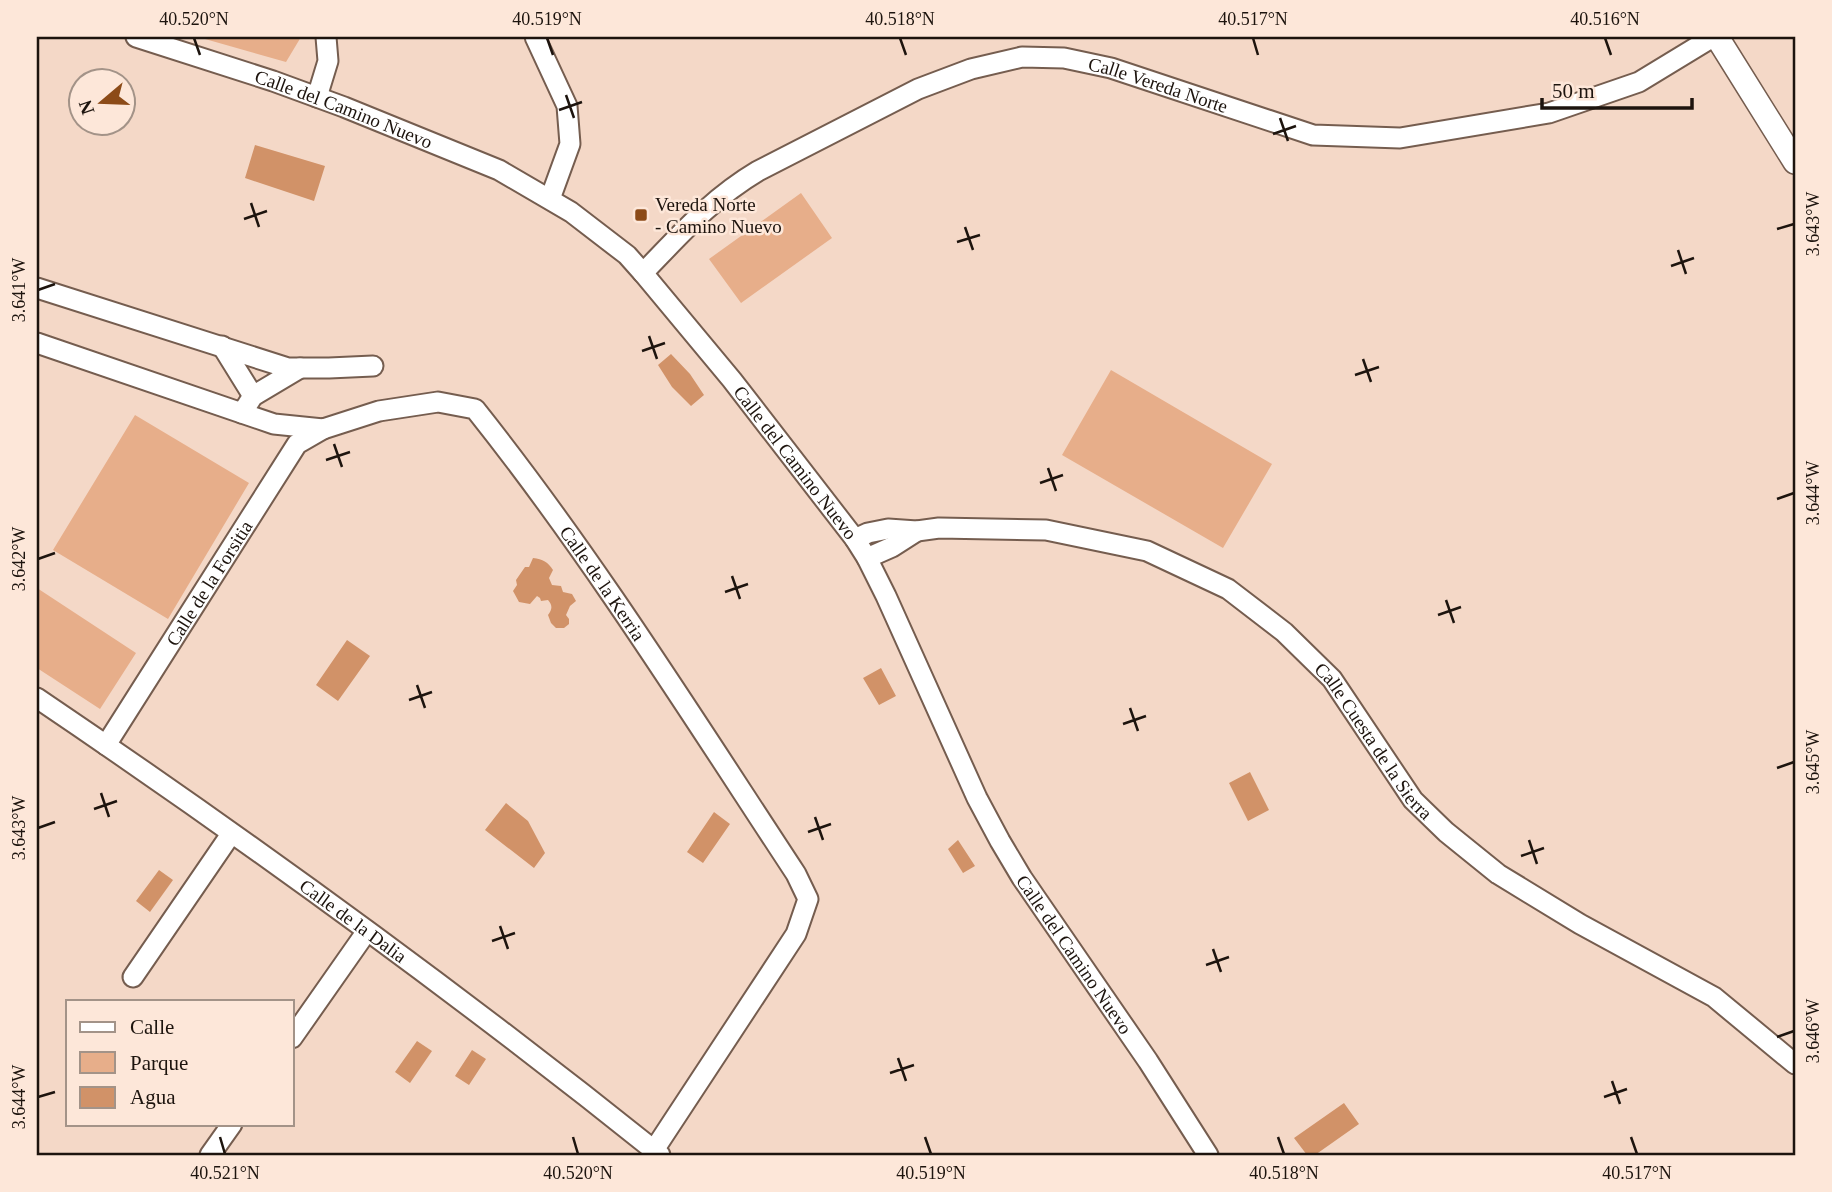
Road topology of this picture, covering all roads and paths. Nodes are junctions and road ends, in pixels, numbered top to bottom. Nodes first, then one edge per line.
1 (136, 37) edge
2 (326, 37) edge
3 (535, 37) edge
4 (1715, 37) edge
5 (317, 97) junction
6 (1795, 162) edge
7 (550, 199) junction
8 (643, 273) junction
9 (37, 288) edge
10 (37, 343) edge
11 (222, 346) junction
12 (373, 366) dead end
13 (300, 368) junction
14 (253, 396) junction
15 (242, 413) junction
16 (323, 429) junction
17 (916, 531) junction
18 (855, 539) junction
19 (867, 558) junction
20 (37, 698) edge
21 (106, 745) junction
22 (231, 834) junction
23 (367, 931) junction
24 (133, 977) dead end
25 (294, 1035) edge
26 (1795, 1063) edge
27 (231, 1126) edge
28 (657, 1153) edge
29 (210, 1155) edge
30 (1208, 1155) edge

1 - 5 street, Calle del Camino Nuevo
2 - 5 street
3 - 7 street
4 - 6 street
4 - 8 street, Calle Vereda Norte
5 - 7 street, Calle del Camino Nuevo
7 - 8 street, Calle del Camino Nuevo
8 - 18 street, Calle del Camino Nuevo
9 - 11 street
10 - 15 street, Calle de la Kerria
11 - 13 street
11 - 14 street
12 - 13 street
13 - 14 street
14 - 15 street
15 - 16 street, Calle de la Kerria
16 - 21 street, Calle de la Forsitia
16 - 28 street, Calle de la Kerria
17 - 18 street, Calle Cuesta de la Sierra
17 - 19 street
17 - 26 street, Calle Cuesta de la Sierra
18 - 19 street, Calle del Camino Nuevo
19 - 30 street, Calle del Camino Nuevo
20 - 21 street, Calle de la Dalia
21 - 22 street, Calle de la Dalia
22 - 23 street, Calle de la Dalia
22 - 24 street
23 - 25 street
23 - 28 street, Calle de la Dalia
27 - 29 street

